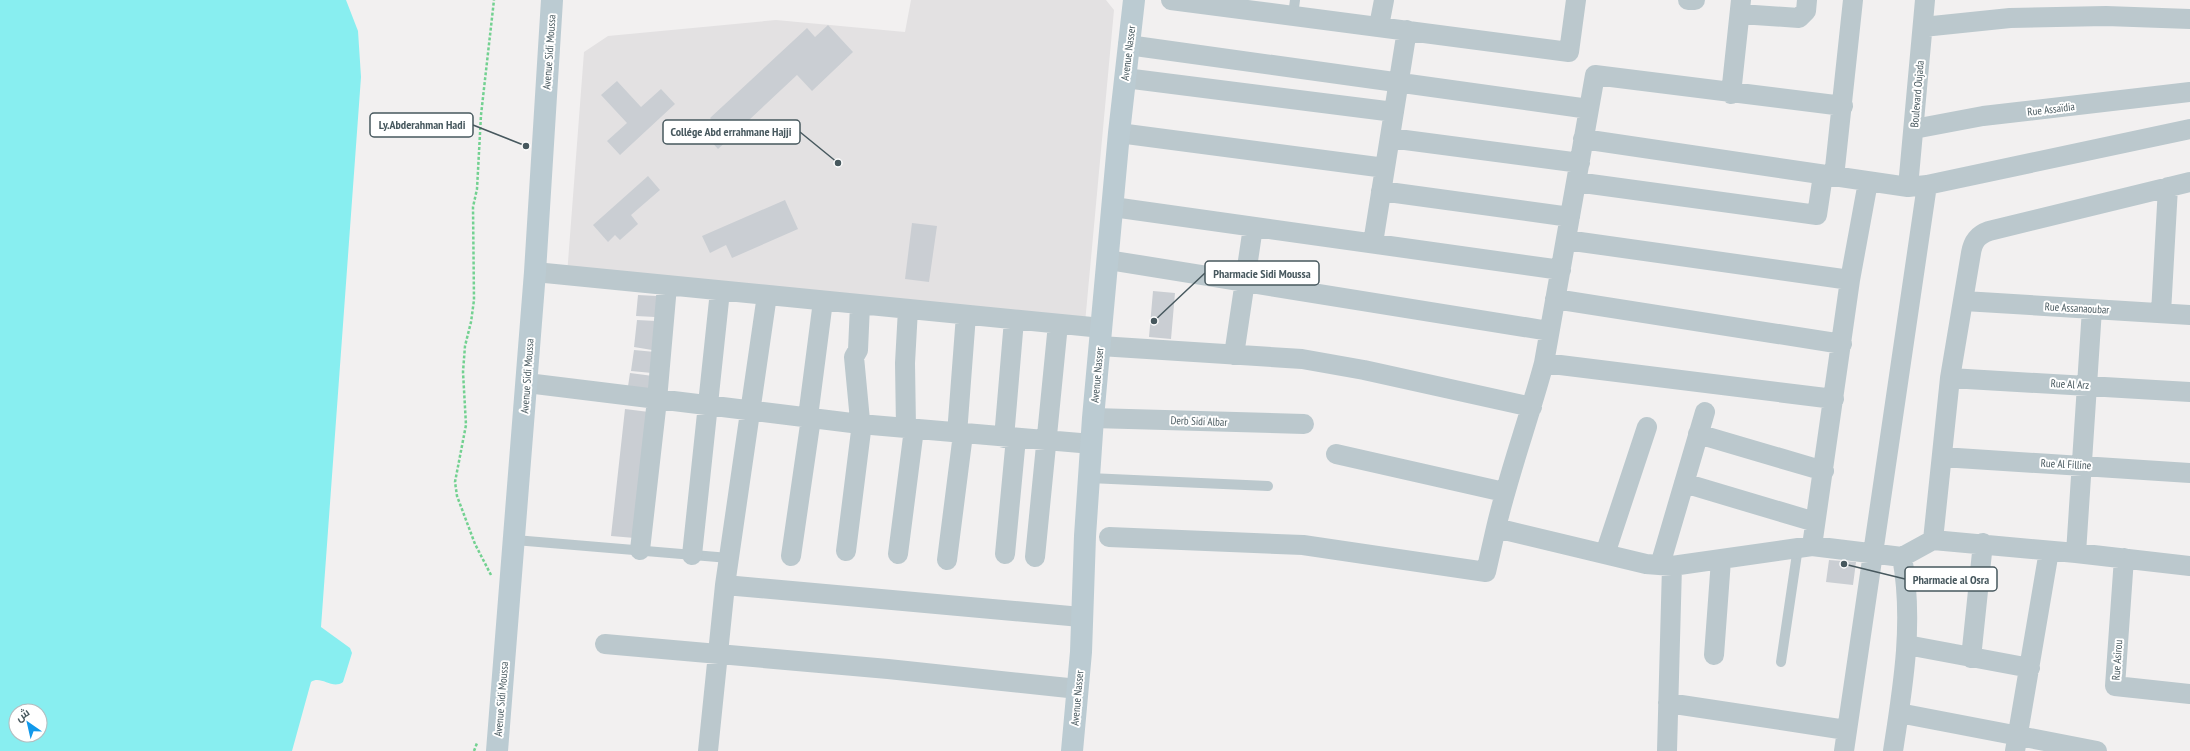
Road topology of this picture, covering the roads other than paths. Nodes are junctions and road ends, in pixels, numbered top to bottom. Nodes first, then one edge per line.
1 (552, 0) edge
2 (1134, 0) edge
3 (1171, 0) edge
4 (1384, 0) edge
5 (1576, 0) edge
6 (1688, 0) edge
7 (1695, 0) edge
8 (1807, 0) edge
9 (1853, 0) edge
10 (1925, 0) edge
11 (1294, 7) edge
12 (1740, 7) edge
13 (2190, 19) edge
14 (1379, 26) junction
15 (1923, 27) junction
16 (1407, 30) junction
17 (1128, 45) junction
18 (1125, 78) junction
19 (1398, 82) junction
20 (2190, 92) edge
21 (1731, 94) junction
22 (1843, 106) junction
23 (1589, 109) junction
24 (1394, 112) junction
25 (1914, 129) junction
26 (2190, 129) edge
27 (1119, 133) junction
28 (1390, 138) junction
29 (1584, 139) junction
30 (1385, 168) junction
31 (1578, 173) junction
32 (1829, 176) junction
33 (1868, 182) junction
34 (2190, 182) edge
35 (1918, 186) junction
36 (2168, 187) junction
37 (1381, 191) junction
38 (1113, 206) junction
39 (1570, 218) junction
40 (1253, 227) junction
41 (1566, 240) junction
42 (1373, 243) junction
43 (1108, 260) junction
44 (1561, 270) junction
45 (535, 272) junction
46 (1850, 280) junction
47 (1244, 283) junction
48 (667, 286) junction
49 (720, 291) junction
50 (767, 295) junction
51 (1555, 299) junction
52 (823, 301) junction
53 (1964, 301) junction
54 (860, 305) junction
55 (2092, 309) junction
56 (908, 310) junction
57 (2161, 313) junction
58 (966, 315) junction
59 (2190, 315) edge
60 (1014, 320) junction
61 (1058, 324) junction
62 (1549, 330) junction
63 (1101, 337) junction
64 (1842, 344) junction
65 (1234, 355) junction
66 (1544, 363) junction
67 (1950, 378) junction
68 (527, 383) junction
69 (2087, 385) junction
70 (2190, 392) edge
71 (1834, 399) junction
72 (657, 400) junction
73 (709, 405) junction
74 (1532, 407) junction
75 (751, 409) junction
76 (1705, 412) dead end
77 (809, 417) junction
78 (1093, 418) junction
79 (860, 424) junction
80 (1304, 424) dead end
81 (1647, 427) dead end
82 (910, 428) junction
83 (960, 434) junction
84 (1698, 434) junction
85 (1010, 438) junction
86 (1047, 441) junction
87 (1092, 444) junction
88 (1336, 454) dead end
89 (1942, 457) junction
90 (2081, 465) junction
91 (1824, 471) junction
92 (2190, 473) edge
93 (1089, 478) junction
94 (1684, 483) junction
95 (1268, 486) dead end
96 (1504, 492) junction
97 (1815, 522) junction
98 (1496, 528) junction
99 (1099, 536) junction
100 (515, 540) junction
101 (1933, 540) junction
102 (1983, 543) junction
103 (1805, 546) junction
104 (640, 550) junction
105 (846, 551) dead end
106 (2049, 551) junction
107 (1872, 553) junction
108 (2076, 553) junction
109 (898, 554) dead end
110 (1005, 554) dead end
111 (1605, 554) junction
112 (692, 555) junction
113 (791, 556) dead end
114 (1035, 557) dead end
115 (1902, 557) junction
116 (729, 558) junction
117 (2124, 558) junction
118 (947, 560) dead end
119 (1721, 560) junction
120 (1666, 565) junction
121 (2190, 566) edge
122 (725, 585) junction
123 (1081, 617) junction
124 (604, 644) dead end
125 (1907, 645) junction
126 (718, 653) junction
127 (1714, 655) dead end
128 (1971, 658) junction
129 (1781, 662) dead end
130 (2030, 668) junction
131 (1078, 689) junction
132 (2190, 694) edge
133 (1668, 703) junction
134 (1899, 713) junction
135 (1846, 730) junction
136 (2016, 743) edge
137 (497, 751) edge
138 (708, 751) edge
139 (1072, 751) edge
140 (1667, 751) edge
141 (1844, 751) edge
142 (1893, 751) edge
143 (2097, 751) edge

1 - 45 street, Avenue Sidi Moussa
2 - 17 street, Avenue Nasser
3 - 11 street
4 - 14 street
5 - 16 street
6 - 7 street
8 - 12 street
9 - 22 street
10 - 15 street, Boulevard Oujada
11 - 14 street
12 - 21 street
13 - 15 street
14 - 16 street
15 - 25 street, Boulevard Oujada
16 - 19 street
17 - 18 street, Avenue Nasser
17 - 19 street
18 - 24 street
18 - 27 street, Avenue Nasser
19 - 23 street
19 - 24 street
20 - 25 street, Rue Assaïdia
21 - 22 street
21 - 23 street
22 - 32 street
23 - 29 street
24 - 28 street
25 - 35 street, Boulevard Oujada
26 - 35 street
27 - 30 street
27 - 38 street, Avenue Nasser
28 - 30 street
28 - 31 street
29 - 31 street
29 - 32 street
30 - 37 street
31 - 32 street
31 - 39 street
32 - 33 street
33 - 35 street
33 - 46 street
34 - 36 street
35 - 107 street, Boulevard Oujada
36 - 53 street
36 - 57 street
37 - 39 street
37 - 42 street
38 - 40 street
38 - 43 street, Avenue Nasser
39 - 41 street
40 - 42 street
40 - 47 street
41 - 44 street
41 - 46 street
42 - 44 street
43 - 47 street
43 - 63 street, Avenue Nasser
44 - 51 street
45 - 48 street
45 - 68 street, Avenue Sidi Moussa
46 - 64 street
47 - 62 street
47 - 65 street
48 - 49 street
48 - 72 street
49 - 50 street
49 - 73 street
50 - 52 street
50 - 75 street
51 - 62 street
51 - 64 street
52 - 54 street
52 - 77 street
53 - 55 street, Rue Assanaoubar
53 - 67 street
54 - 56 street
54 - 79 street
55 - 57 street, Rue Assanaoubar
55 - 69 street
56 - 58 street
56 - 82 street
57 - 59 street, Rue Assanaoubar
58 - 60 street
58 - 83 street
60 - 61 street
60 - 85 street
61 - 63 street
61 - 86 street
62 - 66 street
63 - 65 street
63 - 78 street, Avenue Nasser
64 - 71 street
65 - 74 street
66 - 71 street
66 - 74 street
67 - 69 street, Rue Al Arz
67 - 89 street
68 - 72 street
68 - 100 street, Avenue Sidi Moussa
69 - 70 street, Rue Al Arz
69 - 90 street
71 - 91 street
72 - 73 street
72 - 104 street
73 - 75 street
73 - 112 street
74 - 96 street
75 - 77 street
75 - 116 street
76 - 84 street
77 - 79 street
77 - 113 street
78 - 80 street, Derb Sidi Albar
78 - 87 street, Avenue Nasser
79 - 82 street
79 - 105 street
81 - 111 street
82 - 83 street
82 - 109 street
83 - 85 street
83 - 118 street
84 - 91 street
84 - 94 street
85 - 86 street
85 - 110 street
86 - 87 street
86 - 114 street
87 - 93 street, Avenue Nasser
88 - 96 street
89 - 90 street, Rue Al Filline
89 - 101 street
90 - 92 street, Rue Al Filline
90 - 108 street
91 - 97 street
93 - 95 lane
93 - 99 street, Avenue Nasser
94 - 97 street
94 - 120 street
96 - 98 street
97 - 103 street
98 - 99 street
98 - 111 street
99 - 123 street, Avenue Nasser
100 - 104 lane
100 - 137 street, Avenue Sidi Moussa
101 - 102 street
101 - 115 street
102 - 106 street
102 - 128 street
103 - 107 street
103 - 119 street
103 - 129 lane
104 - 112 lane
106 - 108 street
106 - 130 street
107 - 115 street
107 - 135 street, Boulevard Oujada
108 - 117 street
111 - 120 street
112 - 116 lane
115 - 125 street
116 - 122 street
117 - 121 street
117 - 132 street, Rue Asirou
119 - 120 street
119 - 127 street
120 - 133 street
122 - 123 street
122 - 126 street
123 - 131 street, Avenue Nasser
124 - 126 street
125 - 128 street
125 - 134 street
126 - 131 street
126 - 138 street
128 - 130 street
130 - 136 street
131 - 139 street, Avenue Nasser
133 - 135 street
133 - 140 street
134 - 136 street
134 - 142 street
135 - 141 street, Boulevard Oujada
136 - 143 street

